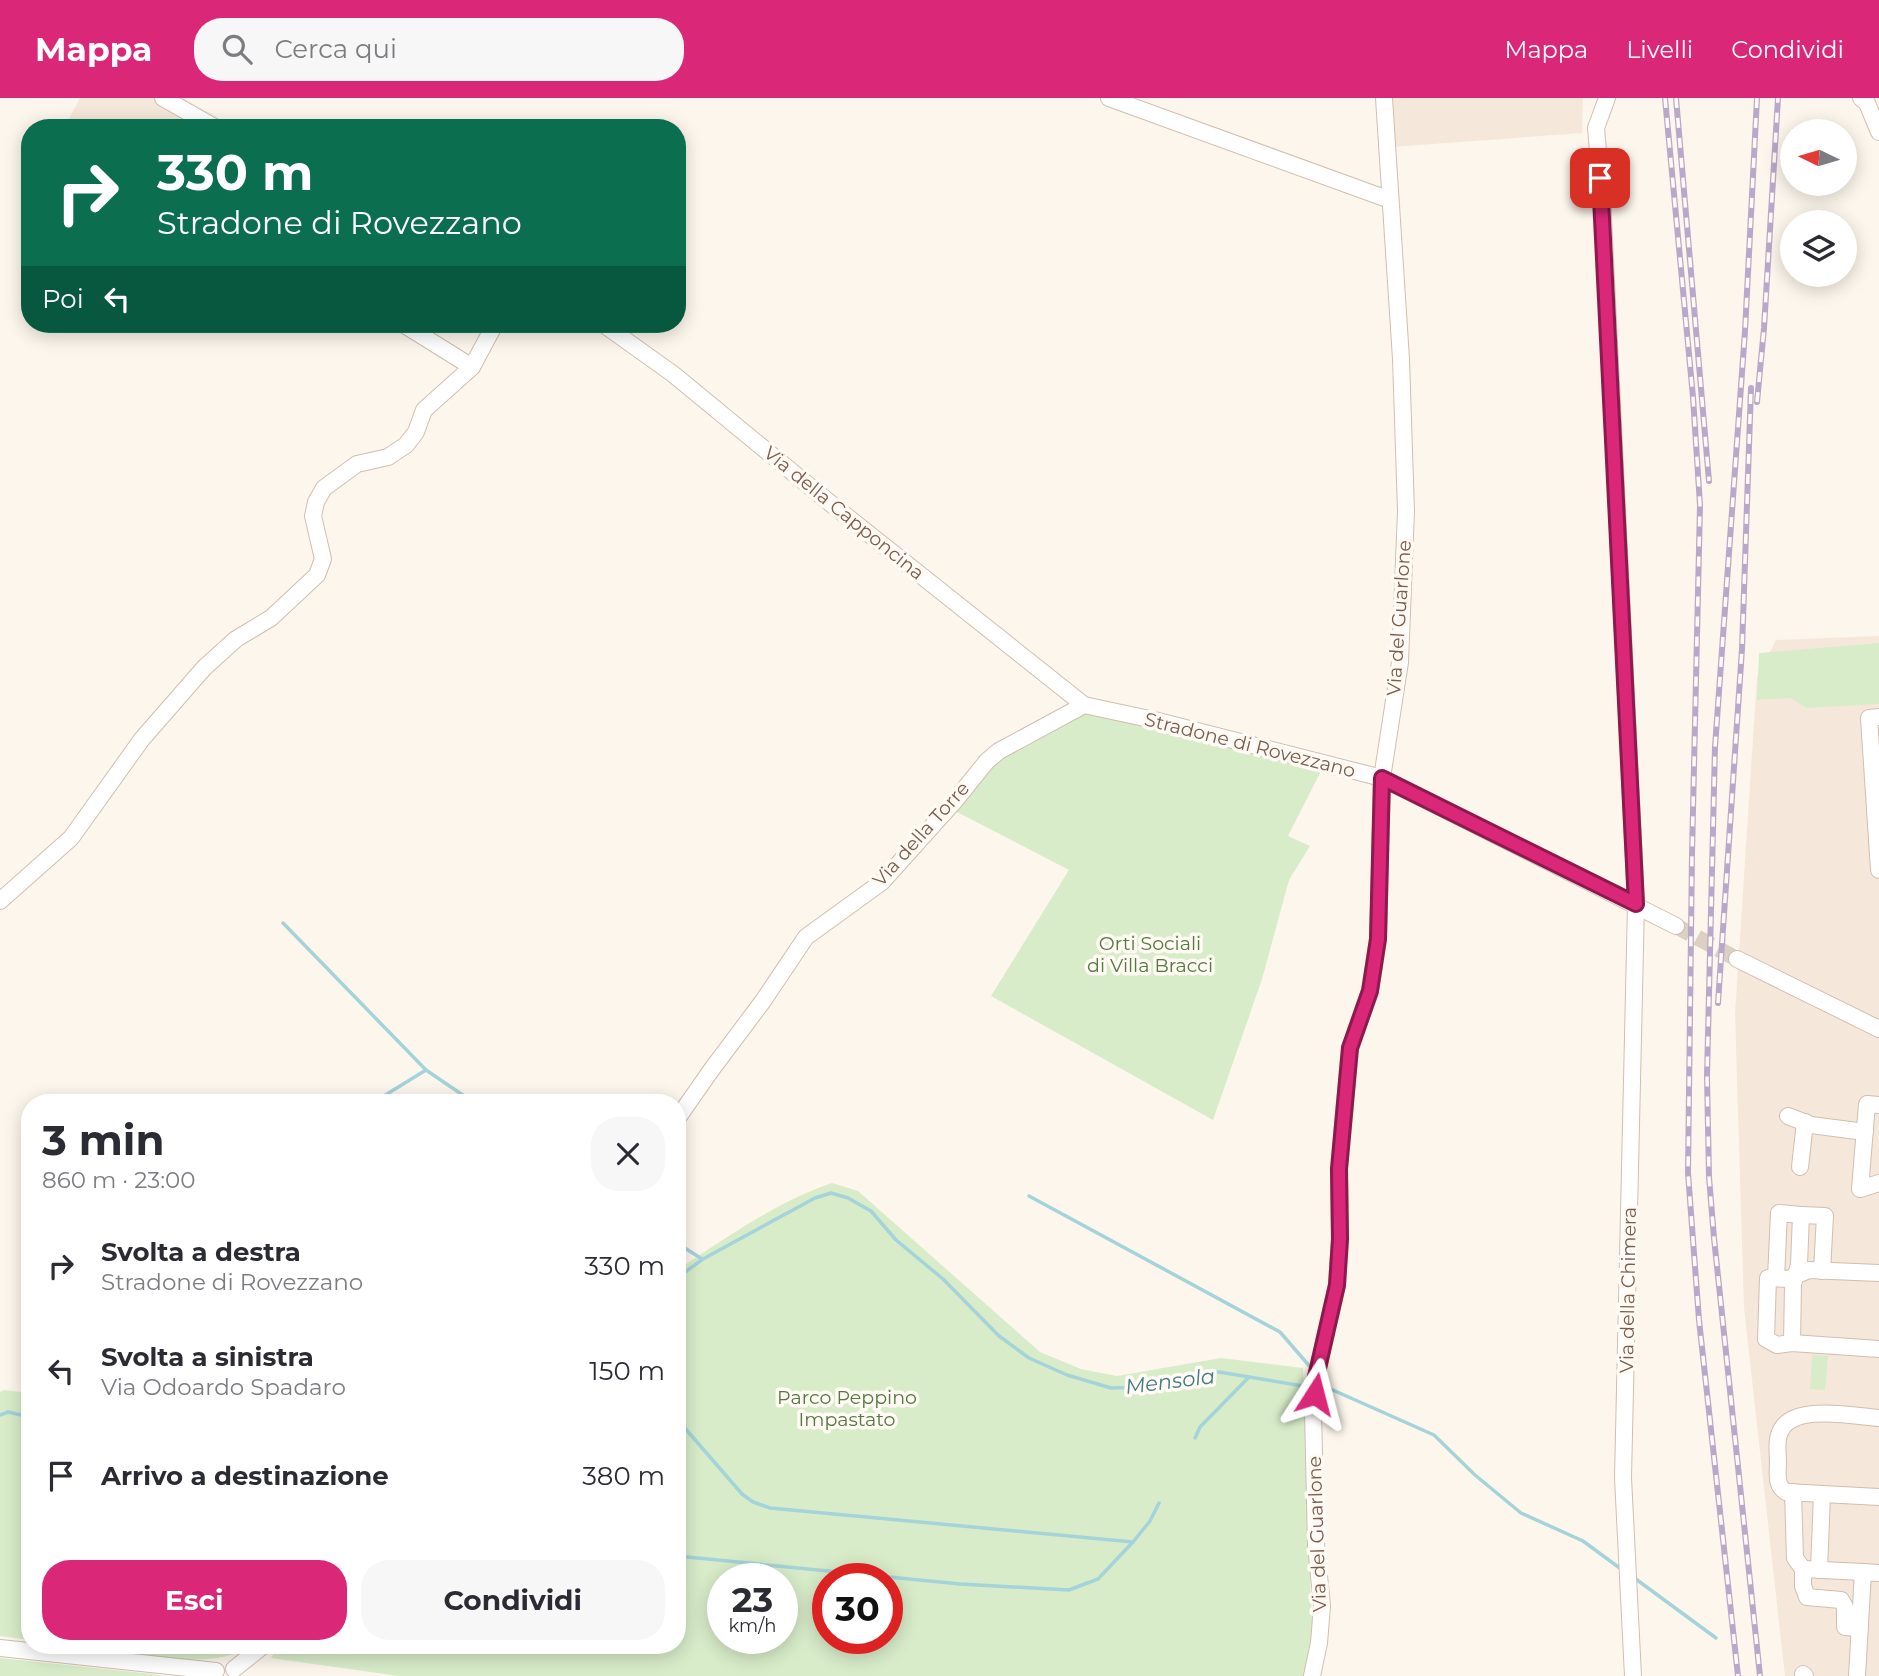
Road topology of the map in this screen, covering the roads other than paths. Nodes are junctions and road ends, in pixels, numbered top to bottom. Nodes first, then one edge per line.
1 (163, 98) edge
2 (1109, 98) edge
3 (1384, 98) edge
4 (1594, 98) edge
5 (1607, 98) edge
6 (1869, 102) edge
7 (200, 119) edge
8 (1879, 132) edge
9 (1597, 138) junction
10 (1391, 200) junction
11 (418, 333) edge
12 (490, 333) edge
13 (616, 333) edge
14 (472, 366) junction
15 (1084, 705) junction
16 (1879, 717) edge
17 (1382, 778) junction
18 (1879, 870) edge
19 (0, 901) edge
20 (1636, 904) junction
21 (1676, 926) tunnel mouth
22 (1737, 959) tunnel mouth
23 (1879, 1029) edge
24 (1879, 1105) edge
25 (686, 1106) edge
26 (1788, 1116) dead end
27 (1805, 1122) junction
28 (1864, 1132) junction
29 (1800, 1167) dead end
30 (1879, 1183) edge
31 (1801, 1215) junction
32 (1822, 1271) junction
33 (1879, 1273) edge
34 (1796, 1274) junction
35 (1776, 1278) junction
36 (1792, 1343) junction
37 (1879, 1349) edge
38 (1879, 1418) edge
39 (1793, 1492) junction
40 (1822, 1494) junction
41 (1879, 1497) edge
42 (1811, 1569) junction
43 (1871, 1572) edge
44 (1860, 1628) junction
45 (0, 1648) edge
46 (21, 1651) edge
47 (50, 1654) edge
48 (255, 1654) edge
49 (235, 1673) edge
50 (215, 1674) edge
51 (1312, 1676) edge
52 (1633, 1676) edge
53 (1857, 1676) edge

1 - 7 street
2 - 10 street
3 - 10 street, Via del Guarlone
4 - 9 street
5 - 9 street
6 - 8 street
9 - 20 street, Via della Chimera
10 - 17 street, Via del Guarlone
11 - 14 street
12 - 14 street
13 - 15 street, Via della Capponcina
14 - 19 street
15 - 17 street, Stradone di Rovezzano
15 - 25 street, Via della Torre
16 - 18 street
17 - 20 street, Stradone di Rovezzano
17 - 51 street, Via del Guarlone
20 - 21 street, Stradone di Rovezzano
20 - 52 street, Via della Chimera
22 - 23 street
24 - 28 street
26 - 27 street
27 - 28 street
27 - 29 street
28 - 30 street
31 - 32 street
31 - 34 street
31 - 35 street
32 - 33 street
32 - 34 street
34 - 35 street
34 - 36 street
35 - 36 street
36 - 37 street
38 - 39 street
39 - 40 street
39 - 42 street
40 - 41 street
40 - 42 street
42 - 43 street
42 - 44 street
43 - 44 street
44 - 53 street
45 - 46 street
47 - 50 street
48 - 49 street
49 - 50 street

